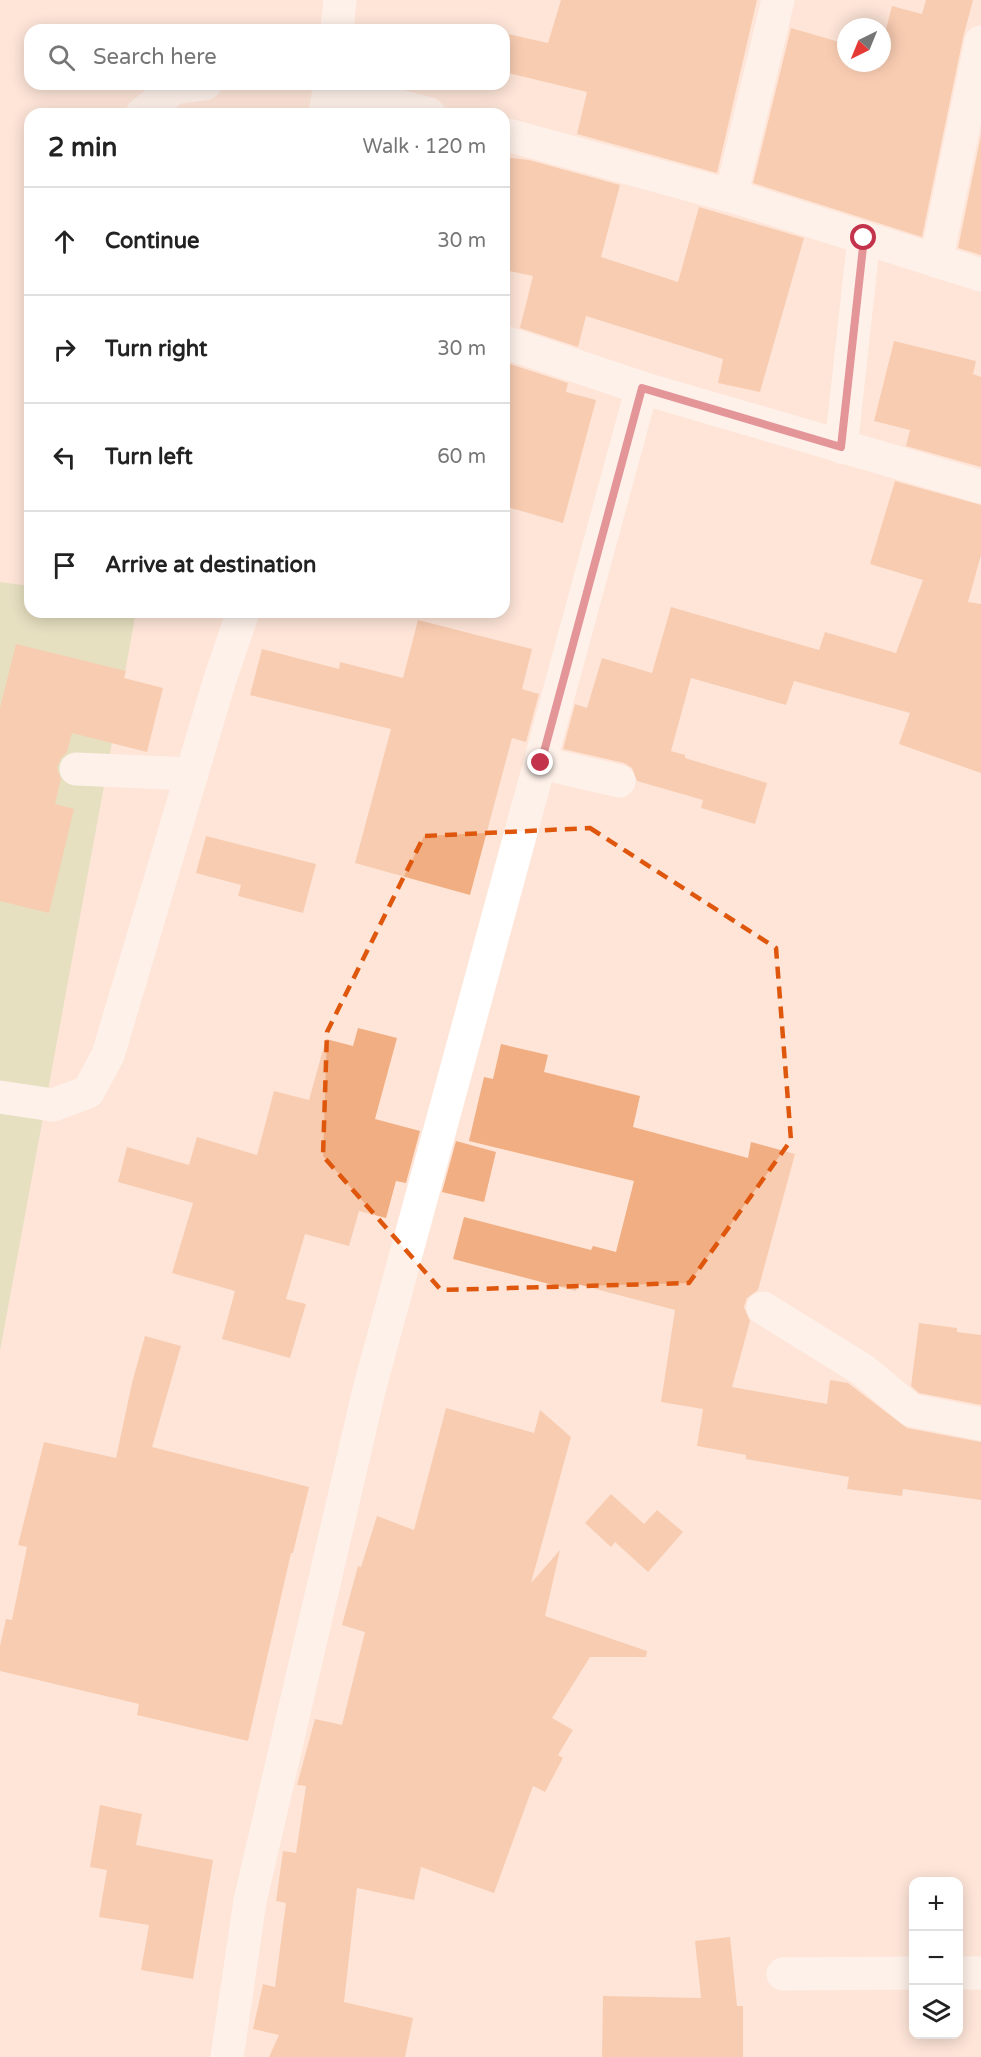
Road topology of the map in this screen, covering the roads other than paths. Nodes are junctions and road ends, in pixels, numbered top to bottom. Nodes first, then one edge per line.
1 (340, 0) edge
2 (778, 0) edge
3 (338, 24) edge
4 (981, 42) edge
5 (172, 90) edge
6 (328, 95) edge
7 (149, 108) edge
8 (397, 108) edge
9 (510, 136) edge
10 (729, 195) junction
11 (864, 238) junction
12 (936, 261) junction
13 (981, 275) edge
14 (510, 344) edge
15 (642, 388) junction
16 (841, 447) junction
17 (981, 487) edge
18 (241, 618) edge
19 (541, 763) junction
20 (76, 769) dead end
21 (192, 774) junction
22 (619, 781) dead end
23 (0, 1097) edge
24 (763, 1308) dead end
25 (981, 1424) edge
26 (909, 1973) edge
27 (963, 1973) edge
28 (981, 1973) edge
29 (783, 1974) dead end
30 (227, 2057) edge

1 - 3 street
2 - 10 street
4 - 12 street
5 - 7 street
6 - 8 street
9 - 10 street
10 - 11 street
11 - 12 street
11 - 16 street
12 - 13 street
14 - 15 street
15 - 16 street
15 - 19 street
16 - 17 street
18 - 21 street
19 - 22 street
19 - 30 street
20 - 21 street
21 - 23 street
24 - 25 street
26 - 29 street
27 - 28 street

